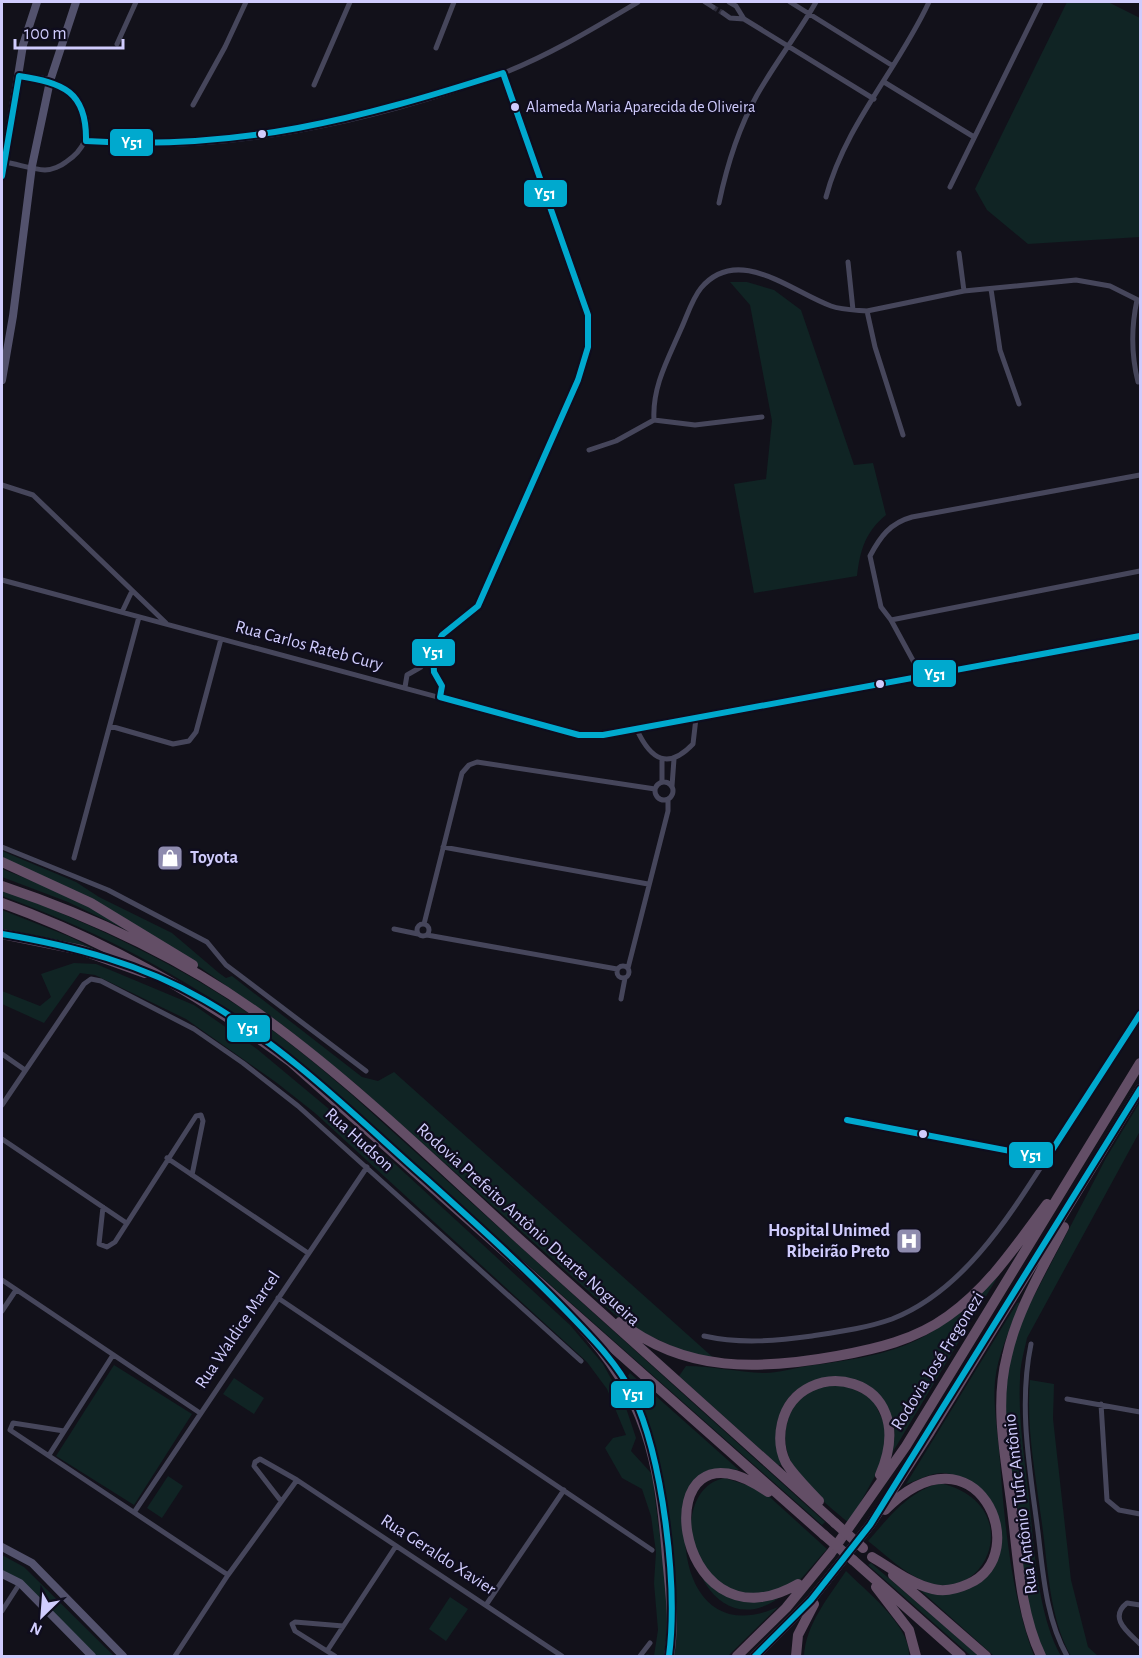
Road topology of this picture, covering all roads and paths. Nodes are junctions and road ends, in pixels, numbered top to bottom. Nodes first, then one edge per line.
1 (37, 2) edge
2 (76, 2) edge
3 (136, 2) edge
4 (246, 2) edge
5 (350, 2) edge
6 (454, 2) edge
7 (638, 2) edge
8 (705, 2) edge
9 (729, 2) edge
10 (790, 2) edge
11 (816, 2) edge
12 (929, 2) edge
13 (1041, 2) edge
14 (713, 7) dead end
15 (723, 13) tunnel mouth
16 (809, 14) junction
17 (744, 19) junction
18 (117, 44) dead end
19 (789, 47) junction
20 (436, 48) dead end
21 (893, 66) junction
22 (502, 73) junction
23 (19, 76) junction
24 (50, 81) junction
25 (884, 82) junction
26 (314, 85) dead end
27 (874, 99) junction
28 (193, 105) dead end
29 (974, 137) junction
30 (86, 141) junction
31 (4, 162) junction
32 (32, 166) junction
33 (2, 176) edge
34 (950, 187) dead end
35 (826, 197) dead end
36 (719, 203) dead end
37 (959, 253) dead end
38 (848, 262) dead end
39 (991, 290) junction
40 (963, 291) junction
41 (1139, 301) edge
42 (853, 310) junction
43 (867, 311) junction
44 (2, 380) edge
45 (1138, 382) dead end
46 (1018, 404) dead end
47 (762, 417) dead end
48 (654, 420) junction
49 (903, 435) dead end
50 (589, 450) dead end
51 (1140, 475) edge
52 (2, 485) edge
53 (1140, 572) edge
54 (2, 580) edge
55 (132, 591) junction
56 (122, 612) junction
57 (139, 617) junction
58 (891, 620) junction
59 (168, 625) junction
60 (1140, 636) edge
61 (222, 639) junction
62 (433, 653) junction
63 (421, 667) junction
64 (434, 672) junction
65 (922, 677) junction
66 (405, 687) junction
67 (440, 697) junction
68 (696, 718) junction
69 (110, 726) junction
70 (637, 730) junction
71 (662, 759) junction
72 (674, 759) junction
73 (662, 782) junction
74 (672, 786) junction
75 (655, 789) junction
76 (668, 800) junction
77 (2, 847) edge
78 (443, 847) junction
79 (74, 858) dead end
80 (2, 862) edge
81 (648, 884) junction
82 (2, 886) edge
83 (2, 903) edge
84 (424, 924) junction
85 (394, 929) dead end
86 (2, 934) edge
87 (418, 934) junction
88 (427, 935) junction
89 (628, 968) junction
90 (617, 969) junction
91 (625, 978) junction
92 (621, 999) dead end
93 (204, 1000) junction
94 (1140, 1014) edge
95 (266, 1019) junction
96 (2, 1054) edge
97 (1140, 1064) edge
98 (25, 1070) junction
99 (366, 1071) dead end
100 (1140, 1089) edge
101 (2, 1106) edge
102 (846, 1120) dead end
103 (2, 1139) edge
104 (1091, 1147) junction
105 (1100, 1156) junction
106 (166, 1158) junction
107 (1047, 1158) junction
108 (367, 1167) junction
109 (192, 1175) junction
110 (103, 1207) junction
111 (125, 1222) junction
112 (308, 1253) junction
113 (545, 1263) junction
114 (536, 1278) junction
115 (2, 1280) edge
116 (16, 1290) junction
117 (278, 1298) junction
118 (2, 1310) edge
119 (704, 1336) dead end
120 (1031, 1344) dead end
121 (113, 1355) junction
122 (581, 1361) dead end
123 (1067, 1399) dead end
124 (1101, 1404) junction
125 (1140, 1412) edge
126 (201, 1413) junction
127 (64, 1431) junction
128 (49, 1455) junction
129 (297, 1480) junction
130 (564, 1490) junction
131 (870, 1500) junction
132 (280, 1502) junction
133 (135, 1511) junction
134 (1140, 1514) edge
135 (810, 1522) junction
136 (835, 1523) junction
137 (870, 1525) junction
138 (396, 1546) junction
139 (2, 1548) edge
140 (652, 1550) dead end
141 (831, 1553) junction
142 (872, 1557) junction
143 (856, 1563) junction
144 (842, 1564) junction
145 (2, 1574) edge
146 (228, 1575) junction
147 (693, 1577) dead end
148 (20, 1583) junction
149 (774, 1604) dead end
150 (486, 1605) junction
151 (1140, 1605) edge
152 (2, 1611) edge
153 (343, 1626) junction
154 (650, 1643) dead end
155 (1140, 1644) edge
156 (327, 1651) junction
157 (92, 1656) edge
158 (123, 1656) edge
159 (174, 1656) edge
160 (335, 1656) edge
161 (562, 1656) edge
162 (640, 1656) edge
163 (669, 1656) edge
164 (737, 1656) edge
165 (755, 1656) edge
166 (796, 1656) edge
167 (916, 1656) edge
168 (961, 1656) edge
169 (986, 1656) edge
170 (1041, 1656) edge
171 (1067, 1656) edge

1 - 23 street
2 - 24 street
3 - 18 street
4 - 28 street
5 - 26 street
6 - 20 street
7 - 22 street
8 - 14 street
9 - 17 street
10 - 16 street
11 - 16 street
12 - 21 street
13 - 29 street
15 - 17 street
16 - 19 street
16 - 21 street
17 - 19 street
19 - 27 street
19 - 36 street
21 - 25 street
22 - 30 street
22 - 62 street
23 - 24 street
23 - 31 street
24 - 30 street
24 - 32 street
25 - 27 street
25 - 29 street
27 - 35 street
29 - 34 street
30 - 32 street
31 - 32 street
31 - 33 street
32 - 44 street
37 - 40 street
38 - 42 street
39 - 40 street
39 - 41 street
39 - 46 street
40 - 43 street
41 - 45 street
42 - 43 street
42 - 48 street
43 - 49 street
47 - 48 street
48 - 50 street
51 - 58 street
52 - 55 street
53 - 58 street
54 - 56 street, Rua Carlos Rateb Cury
55 - 56 street
55 - 59 street
56 - 57 street, Rua Carlos Rateb Cury
57 - 59 street, Rua Carlos Rateb Cury
57 - 69 street
58 - 65 street
59 - 61 street, Rua Carlos Rateb Cury
60 - 65 street, Rua Carlos Rateb Cury
61 - 66 street, Rua Carlos Rateb Cury
61 - 69 street
62 - 63 street
62 - 64 street
63 - 64 street
63 - 66 street
64 - 67 street
65 - 68 street, Rua Carlos Rateb Cury
66 - 67 street, Rua Carlos Rateb Cury
67 - 70 street, Rua Carlos Rateb Cury
68 - 70 street, Rua Carlos Rateb Cury
68 - 72 street
69 - 79 street
70 - 71 street
71 - 72 street
71 - 73 street
72 - 74 street
73 - 74 street
73 - 75 street
74 - 76 street
75 - 76 street
75 - 78 street
76 - 81 street
77 - 99 street
78 - 81 street
78 - 84 street
80 - 95 highway
81 - 89 street
82 - 95 highway, Rodovia Prefeito Antônio Duarte Nogueira
83 - 93 highway, Rodovia Prefeito Antônio Duarte Nogueira
84 - 87 street
84 - 88 street
85 - 87 street
86 - 93 highway
87 - 88 street
88 - 90 street
89 - 90 street
89 - 91 street
90 - 91 street
91 - 92 street
93 - 114 highway, Rodovia Prefeito Antônio Duarte Nogueira
94 - 107 street
95 - 113 highway, Rodovia Prefeito Antônio Duarte Nogueira
96 - 98 street
97 - 104 highway, Rodovia José Fregonezi
98 - 101 street
98 - 108 street, Rua Hudson
100 - 105 highway, Rodovia José Fregonezi
102 - 107 street
103 - 110 street
104 - 113 highway
104 - 131 highway, Rodovia José Fregonezi
105 - 137 highway, Rodovia José Fregonezi
105 - 170 highway
106 - 109 street
106 - 109 street
106 - 111 street
107 - 119 street
108 - 112 street, Rua Waldice Marcel
108 - 122 street, Rua Hudson
109 - 112 street
110 - 111 street
110 - 111 street
112 - 117 street, Rua Waldice Marcel
113 - 136 highway, Rodovia Prefeito Antônio Duarte Nogueira
114 - 135 highway, Rodovia Prefeito Antônio Duarte Nogueira
114 - 163 highway
115 - 116 street
116 - 118 street
116 - 121 street
117 - 126 street, Rua Waldice Marcel
117 - 130 street
120 - 171 street, Rua Antônio Tufic Antônio
121 - 126 street
121 - 127 street
123 - 124 street
124 - 125 street
124 - 134 street
126 - 133 street, Rua Waldice Marcel
127 - 128 street
127 - 128 street
128 - 133 street
129 - 132 street
129 - 132 street, Rua Geraldo Xavier
129 - 138 street, Rua Geraldo Xavier
130 - 140 street
130 - 150 street
131 - 136 highway
131 - 141 highway, Rodovia José Fregonezi
132 - 146 street
133 - 146 street
135 - 143 highway, Rodovia Prefeito Antônio Duarte Nogueira, bridge
135 - 147 highway
136 - 142 highway, Rodovia Prefeito Antônio Duarte Nogueira, bridge
137 - 142 highway
137 - 144 highway, Rodovia José Fregonezi
138 - 150 street, Rua Geraldo Xavier
138 - 153 street
139 - 158 street
141 - 149 highway
141 - 164 highway, Rodovia José Fregonezi
142 - 169 highway, Rodovia Prefeito Antônio Duarte Nogueira
143 - 167 highway
143 - 168 highway, Rodovia Prefeito Antônio Duarte Nogueira
144 - 165 highway, Rodovia José Fregonezi
144 - 166 highway
145 - 148 street
146 - 159 street
148 - 152 street
148 - 157 street
150 - 161 street, Rua Geraldo Xavier
151 - 155 street
153 - 156 street
153 - 156 street
154 - 162 street
156 - 160 street

